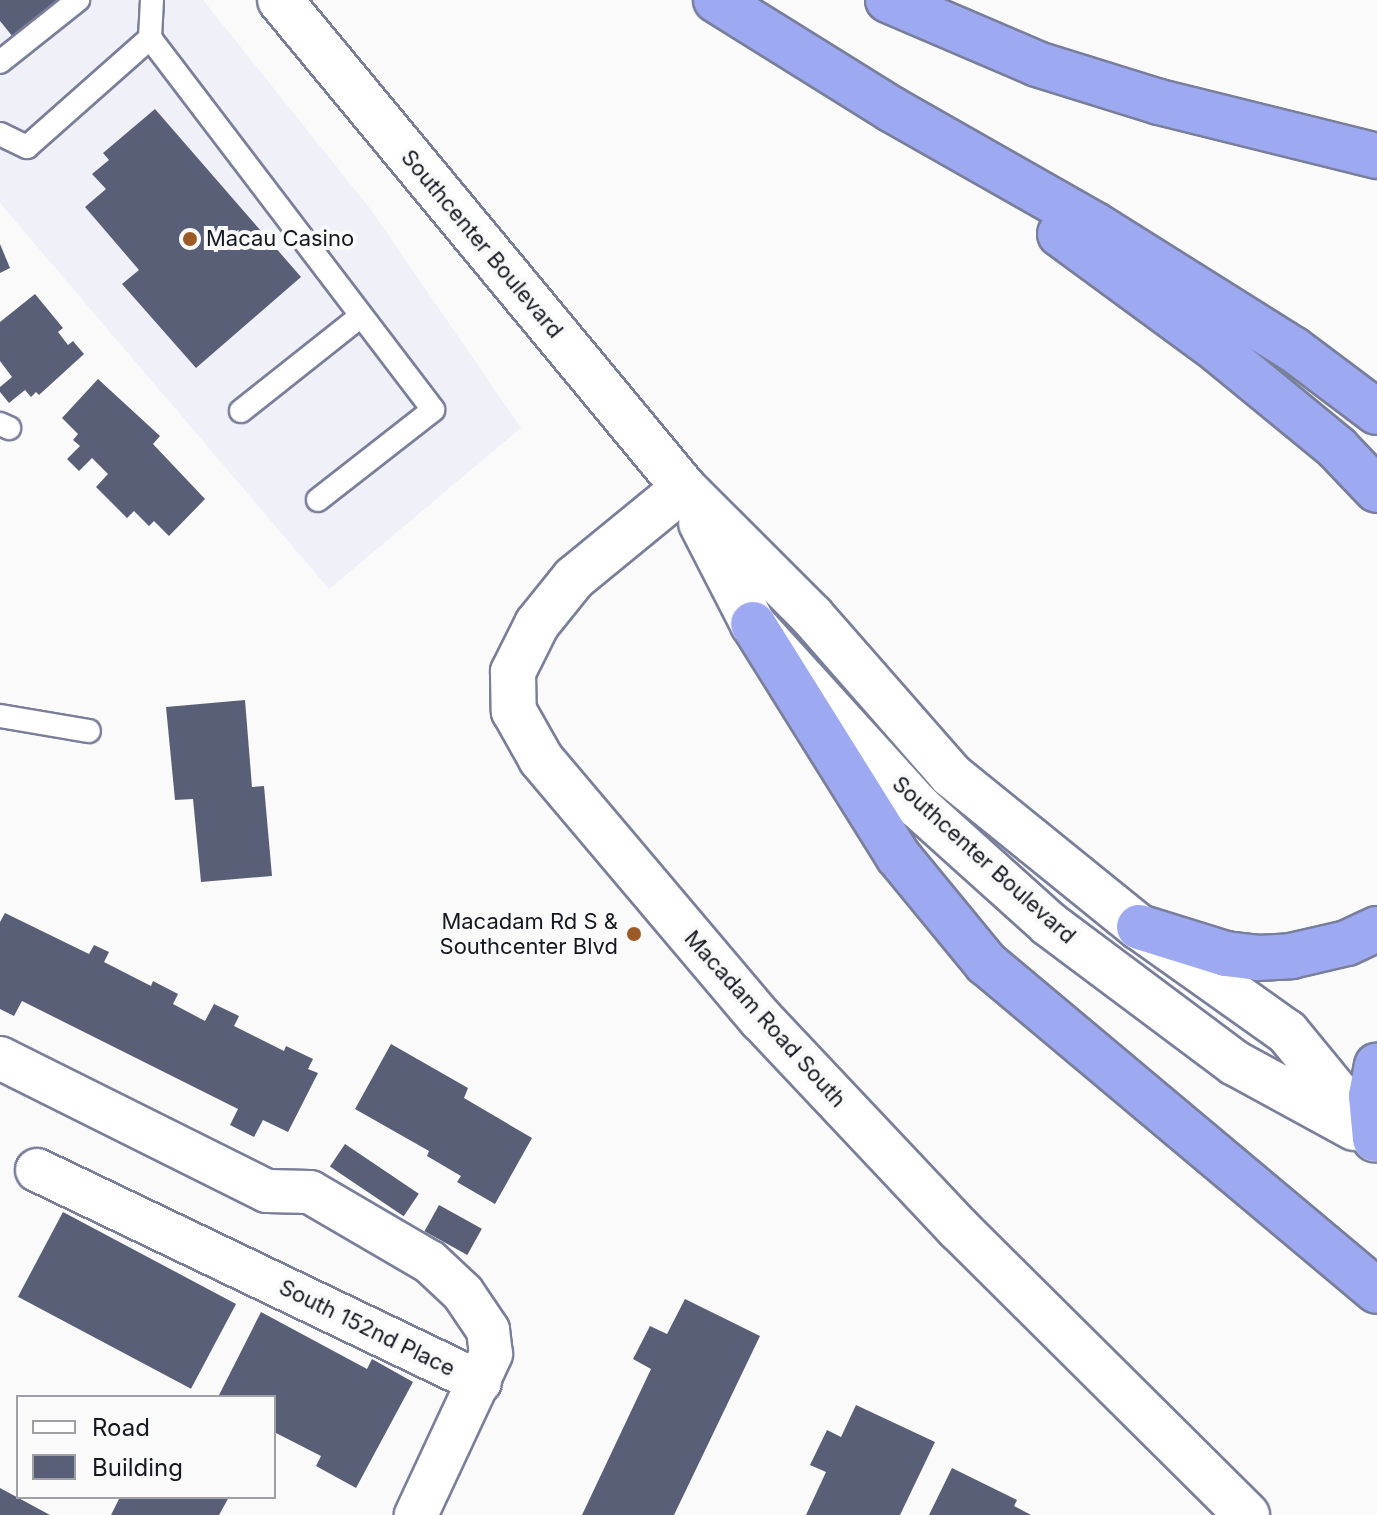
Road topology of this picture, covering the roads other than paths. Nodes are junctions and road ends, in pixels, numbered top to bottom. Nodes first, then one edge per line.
1 (78, 0) edge
2 (152, 0) edge
3 (280, 0) edge
4 (716, 0) edge
5 (888, 0) edge
6 (150, 38) junction
7 (0, 62) edge
8 (891, 109) junction
9 (0, 134) edge
10 (1377, 156) edge
11 (361, 316) junction
12 (241, 411) dead end
13 (1377, 412) edge
14 (684, 488) junction
15 (1377, 490) edge
16 (318, 500) dead end
17 (753, 624) junction
18 (0, 716) edge
19 (89, 731) dead end
20 (1139, 927) junction
21 (1377, 929) edge
22 (0, 1058) edge
23 (1377, 1066) edge
24 (1376, 1140) edge
25 (37, 1170) dead end
26 (1377, 1291) edge
27 (480, 1382) junction
28 (416, 1515) edge
29 (1247, 1515) edge

1 - 7 lane
2 - 6 lane
3 - 14 main road, Southcenter Boulevard
4 - 8 highway
5 - 10 highway
6 - 9 lane
6 - 11 lane
8 - 13 highway
8 - 15 highway
11 - 12 lane
11 - 16 lane
14 - 17 main road, Southcenter Boulevard
14 - 20 main road, Southcenter Boulevard
14 - 29 main road, Macadam Road South
17 - 24 main road, Southcenter Boulevard
17 - 26 highway
18 - 19 lane
20 - 21 highway
20 - 24 main road, Southcenter Boulevard
22 - 27 street, South 152nd Place
23 - 24 highway
25 - 27 street, South 152nd Place
27 - 28 street

